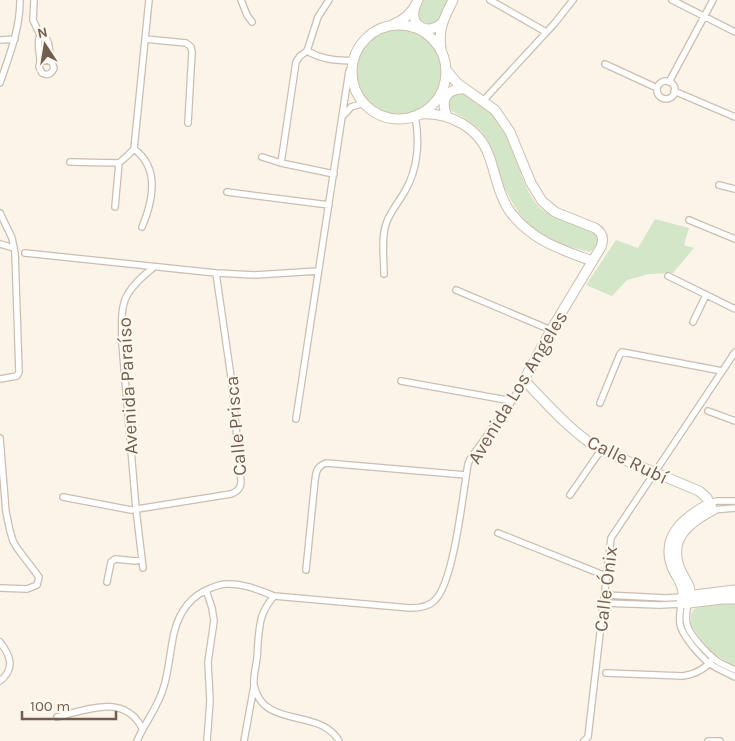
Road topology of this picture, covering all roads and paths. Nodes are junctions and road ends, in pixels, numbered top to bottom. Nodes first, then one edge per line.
1 (20, 0) edge
2 (34, 0) edge
3 (149, 0) edge
4 (240, 0) edge
5 (329, 0) edge
6 (453, 0) edge
7 (490, 0) edge
8 (573, 0) edge
9 (672, 0) edge
10 (713, 0) edge
11 (416, 4) edge
12 (704, 17) junction
13 (252, 22) dead end
14 (442, 23) junction
15 (387, 27) junction
16 (546, 32) junction
17 (735, 32) edge
18 (40, 35) junction
19 (14, 39) junction
20 (146, 39) junction
21 (0, 40) edge
22 (307, 51) junction
23 (442, 51) junction
24 (49, 60) junction
25 (42, 62) junction
26 (353, 63) junction
27 (605, 64) dead end
28 (446, 71) junction
29 (669, 82) junction
30 (0, 83) edge
31 (657, 88) junction
32 (465, 89) junction
33 (674, 91) junction
34 (482, 101) junction
35 (365, 103) junction
36 (417, 115) junction
37 (447, 116) junction
38 (735, 117) edge
39 (342, 118) junction
40 (188, 124) dead end
41 (134, 149) junction
42 (262, 157) dead end
43 (70, 162) dead end
44 (119, 163) junction
45 (281, 163) junction
46 (334, 174) junction
47 (719, 185) dead end
48 (735, 189) edge
49 (227, 192) dead end
50 (329, 205) junction
51 (116, 207) dead end
52 (0, 213) edge
53 (689, 220) dead end
54 (142, 227) dead end
55 (735, 239) edge
56 (0, 244) edge
57 (15, 251) junction
58 (25, 253) dead end
59 (592, 261) junction
60 (154, 267) junction
61 (318, 272) junction
62 (216, 273) junction
63 (384, 274) dead end
64 (668, 276) dead end
65 (456, 290) dead end
66 (706, 295) junction
67 (735, 309) edge
68 (693, 322) dead end
69 (551, 330) junction
70 (735, 352) edge
71 (722, 371) junction
72 (0, 379) edge
73 (524, 380) junction
74 (400, 381) dead end
75 (512, 401) junction
76 (600, 403) dead end
77 (708, 411) dead end
78 (296, 418) dead end
79 (735, 421) edge
80 (0, 438) edge
81 (601, 450) junction
82 (654, 473) junction
83 (466, 475) junction
84 (570, 495) dead end
85 (63, 497) dead end
86 (735, 500) edge
87 (711, 506) junction
88 (735, 508) edge
89 (136, 509) junction
90 (3, 512) edge
91 (498, 533) dead end
92 (142, 559) junction
93 (143, 568) dead end
94 (306, 570) dead end
95 (606, 576) junction
96 (107, 582) dead end
97 (0, 588) edge
98 (206, 590) junction
99 (735, 590) edge
100 (604, 595) junction
101 (274, 596) junction
102 (735, 598) edge
103 (685, 600) junction
104 (604, 604) junction
105 (0, 642) edge
106 (711, 661) junction
107 (735, 670) edge
108 (606, 674) dead end
109 (735, 677) edge
110 (0, 681) edge
111 (254, 684) junction
112 (57, 717) dead end
113 (142, 728) junction
114 (137, 741) edge
115 (207, 741) edge
116 (244, 741) edge
117 (339, 741) edge
118 (584, 741) edge
119 (708, 741) edge
120 (720, 741) edge

1 - 19 street
2 - 18 street
3 - 20 street
4 - 13 street
5 - 22 street
6 - 14 street
7 - 16 street
8 - 16 street
9 - 12 street
10 - 12 street
11 - 14 street
11 - 15 street
12 - 17 street
12 - 29 street
14 - 23 street
15 - 23 street
15 - 26 street
16 - 34 street
18 - 24 street
18 - 25 street
19 - 21 street
19 - 30 street
20 - 40 street
20 - 41 street
22 - 26 street
22 - 45 street
23 - 28 street
24 - 25 street
24 - 25 street
26 - 35 street
26 - 39 street
27 - 31 street
28 - 32 street
28 - 36 street
29 - 31 street
29 - 33 street
31 - 33 street
32 - 34 street
32 - 37 street
33 - 38 street
34 - 59 street, Avenida Los Angeles
35 - 36 street
35 - 39 street
36 - 37 street
36 - 63 street
37 - 59 street
39 - 46 street
41 - 44 street
41 - 54 street
42 - 45 street
43 - 44 street
44 - 51 street
45 - 46 street
46 - 50 street
47 - 48 street
49 - 50 street
50 - 61 street
52 - 57 street
53 - 55 street
56 - 57 street
57 - 72 street
58 - 60 street
59 - 69 street, Avenida Los Angeles
60 - 62 street
60 - 89 street, Avenida Paraíso
61 - 62 street
61 - 78 street
62 - 89 street, Calle Prisca
64 - 66 street
65 - 69 street
66 - 67 street
66 - 68 street
69 - 73 street, Avenida Los Angeles
70 - 71 street, Calle Ónix
71 - 76 street
71 - 82 street, Calle Ónix
73 - 75 street, Avenida Los Angeles
73 - 81 street, Calle Rubí
74 - 75 street
75 - 83 street, Avenida Los Angeles
77 - 79 street
80 - 90 street
81 - 82 street, Calle Rubí
81 - 84 street
82 - 87 street, Calle Rubí
82 - 95 street, Calle Ónix
83 - 94 street
83 - 101 street, Avenida Los Angeles
85 - 89 street, Calle Prisca
86 - 87 street
87 - 88 street
87 - 103 street
89 - 92 street, Avenida Paraíso
90 - 97 street
91 - 95 street
92 - 93 street, Avenida Paraíso
92 - 96 street
95 - 100 street, Calle Ónix
98 - 101 street, Avenida Los Angeles
98 - 113 street
98 - 115 street
99 - 103 street
100 - 103 street
100 - 104 street, Calle Ónix
101 - 111 street
102 - 103 street
103 - 104 street
103 - 106 street
104 - 118 street, Calle Ónix
105 - 110 street
106 - 107 street
106 - 108 street
106 - 109 street
111 - 116 street
111 - 117 street
112 - 113 street
113 - 114 street
119 - 120 street

